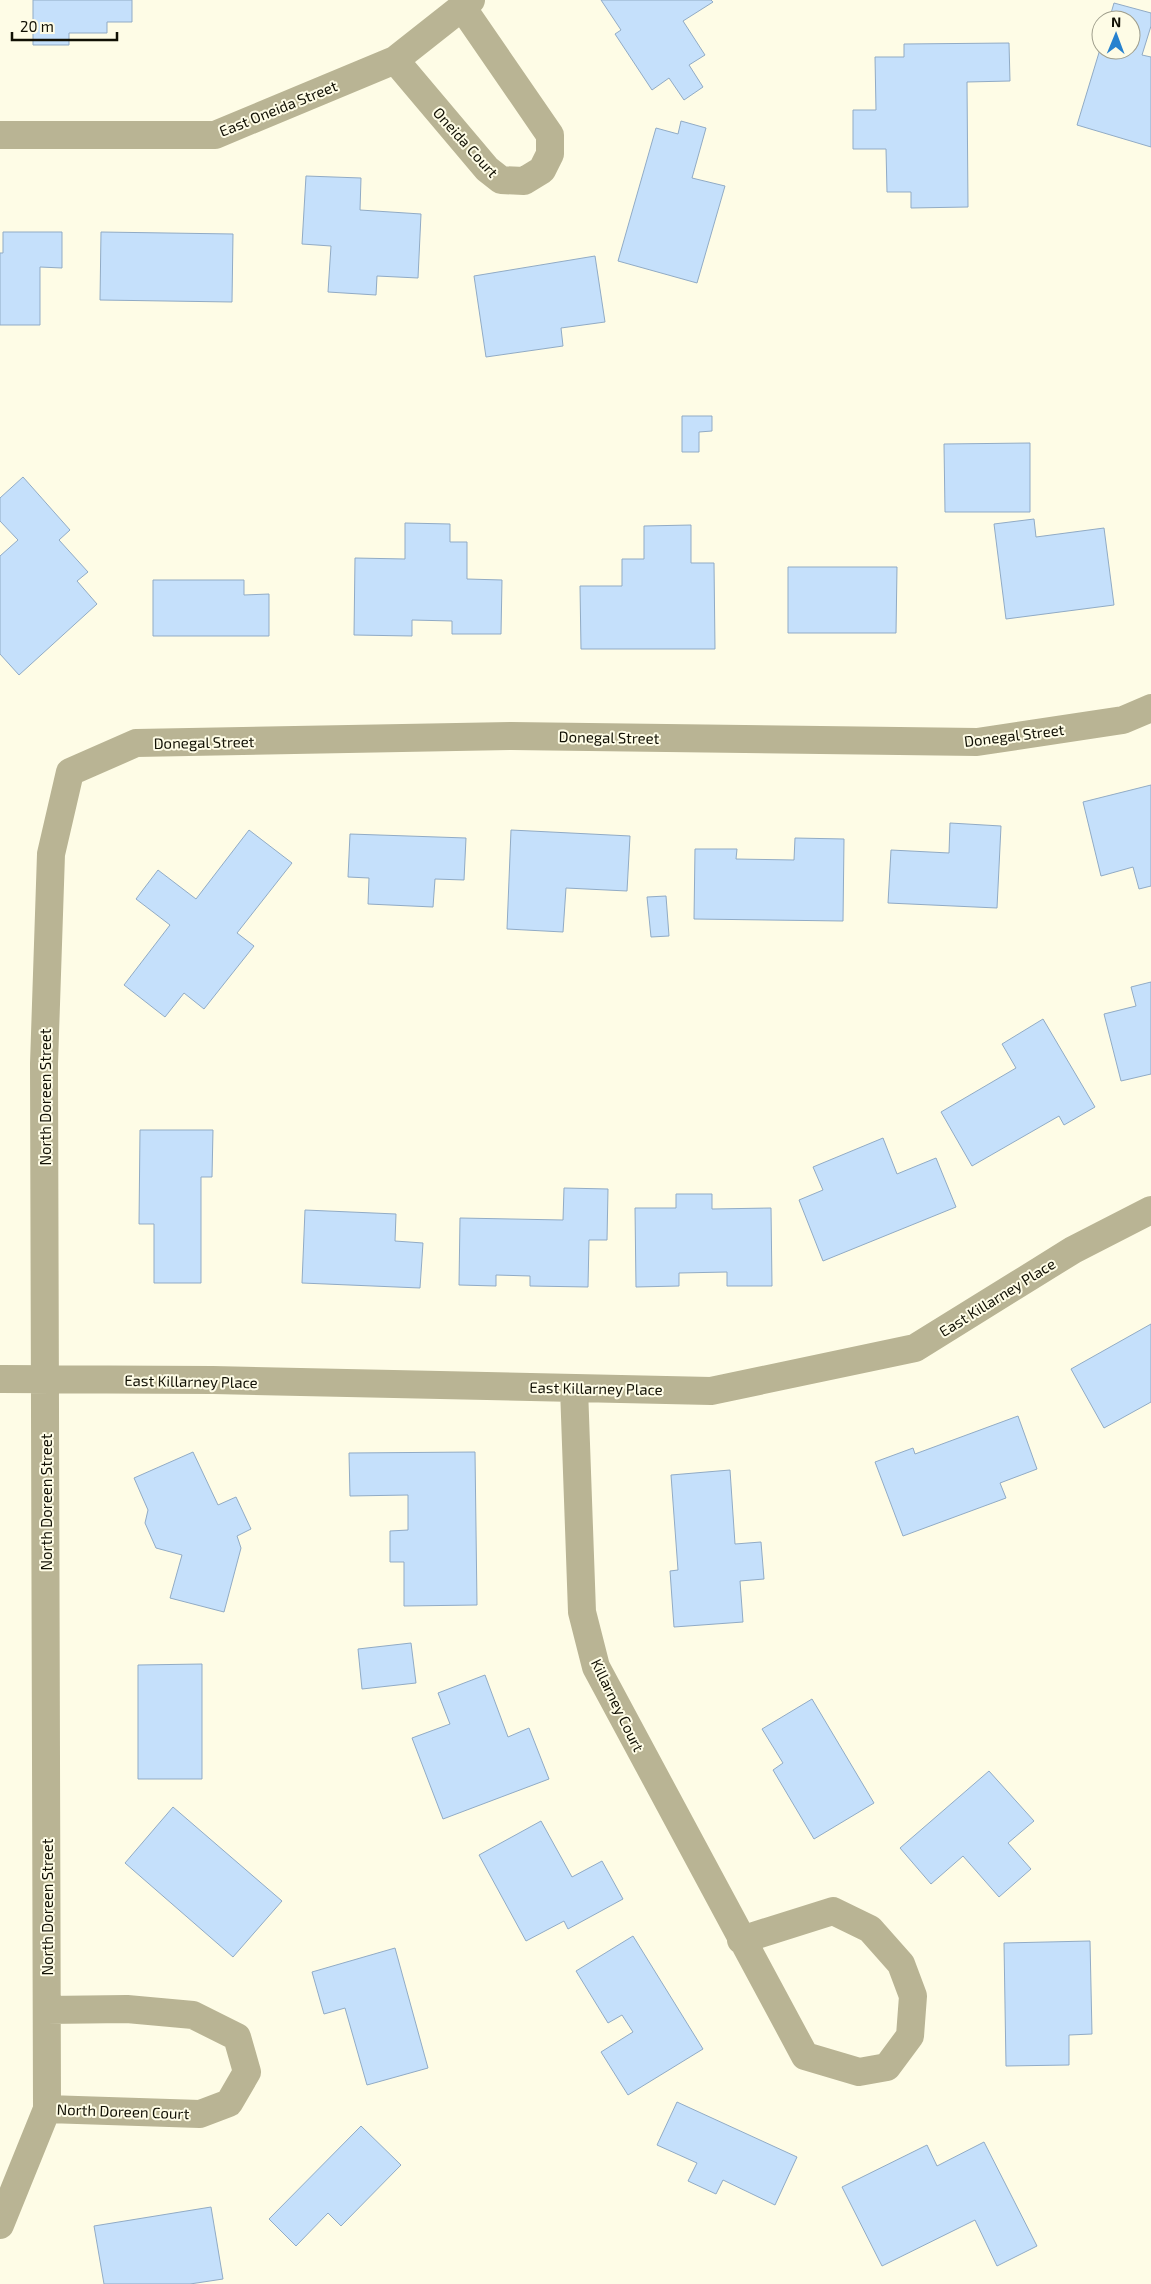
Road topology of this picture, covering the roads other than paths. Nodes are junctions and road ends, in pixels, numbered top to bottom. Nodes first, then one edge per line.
1 (467, 3) edge
2 (395, 60) junction
3 (0, 135) edge
4 (1151, 708) edge
5 (70, 772) joint
6 (1151, 1210) edge
7 (0, 1379) edge
8 (46, 1379) junction
9 (574, 1388) junction
10 (740, 1940) junction
11 (47, 2010) junction
12 (47, 2109) junction
13 (0, 2225) edge

1 - 2 street, East Oneida Street
1 - 2 street, Oneida Court
2 - 3 street, East Oneida Street
4 - 5 street, Donegal Street
5 - 8 street, North Doreen Street
6 - 9 street, East Killarney Place
7 - 8 street, East Killarney Place
8 - 9 street, East Killarney Place
8 - 11 street, North Doreen Street
9 - 10 street, Killarney Court
10 - 10 street, Killarney Court
11 - 12 street, North Doreen Street
11 - 12 street, North Doreen Court
12 - 13 street, North Doreen Street

